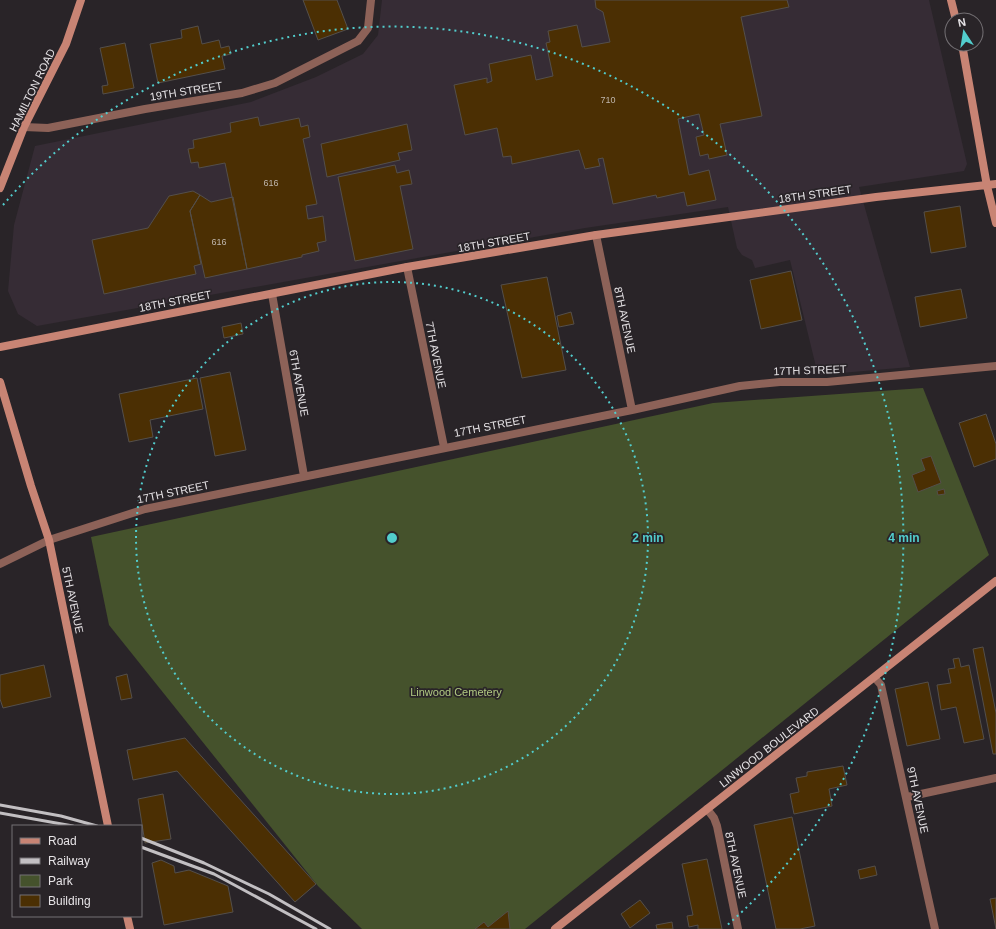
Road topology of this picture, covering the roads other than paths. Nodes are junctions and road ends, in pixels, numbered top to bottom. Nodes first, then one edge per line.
1 (81, 0) edge
2 (369, 0) edge
3 (951, 0) edge
4 (954, 12) edge
5 (963, 52) edge
6 (24, 127) junction
7 (996, 184) edge
8 (987, 186) junction
9 (0, 188) edge
10 (996, 223) edge
11 (596, 235) junction
12 (408, 267) junction
13 (272, 294) junction
14 (0, 347) edge
15 (996, 366) edge
16 (0, 382) edge
17 (632, 410) junction
18 (444, 447) junction
19 (304, 476) junction
20 (49, 540) junction
21 (0, 564) edge
22 (996, 581) edge
23 (874, 678) junction
24 (996, 778) edge
25 (907, 798) junction
26 (707, 809) junction
27 (108, 825) edge
28 (127, 917) edge
29 (130, 929) edge
30 (555, 929) edge
31 (738, 929) edge
32 (935, 929) edge

1 - 6 street, HAMILTON ROAD
2 - 6 street, 19TH STREET
3 - 4 street
5 - 8 street
6 - 9 street, HAMILTON ROAD
7 - 8 street, 18TH STREET
8 - 10 street
8 - 11 street, 18TH STREET
11 - 12 street, 18TH STREET
11 - 17 street, 8TH AVENUE
12 - 13 street, 18TH STREET
12 - 18 street, 7TH AVENUE
13 - 14 street, 18TH STREET
13 - 19 street, 6TH AVENUE
15 - 17 street, 17TH STREET
16 - 20 street, 5TH AVENUE
17 - 18 street, 17TH STREET
18 - 19 street, 17TH STREET
19 - 20 street, 17TH STREET
20 - 21 street, 17TH STREET
20 - 27 street, 5TH AVENUE
22 - 23 street, LINWOOD BOULEVARD
23 - 25 street, 9TH AVENUE
23 - 26 street, LINWOOD BOULEVARD
24 - 25 street
25 - 32 street, 9TH AVENUE
26 - 30 street, LINWOOD BOULEVARD
26 - 31 street, 8TH AVENUE
28 - 29 street

